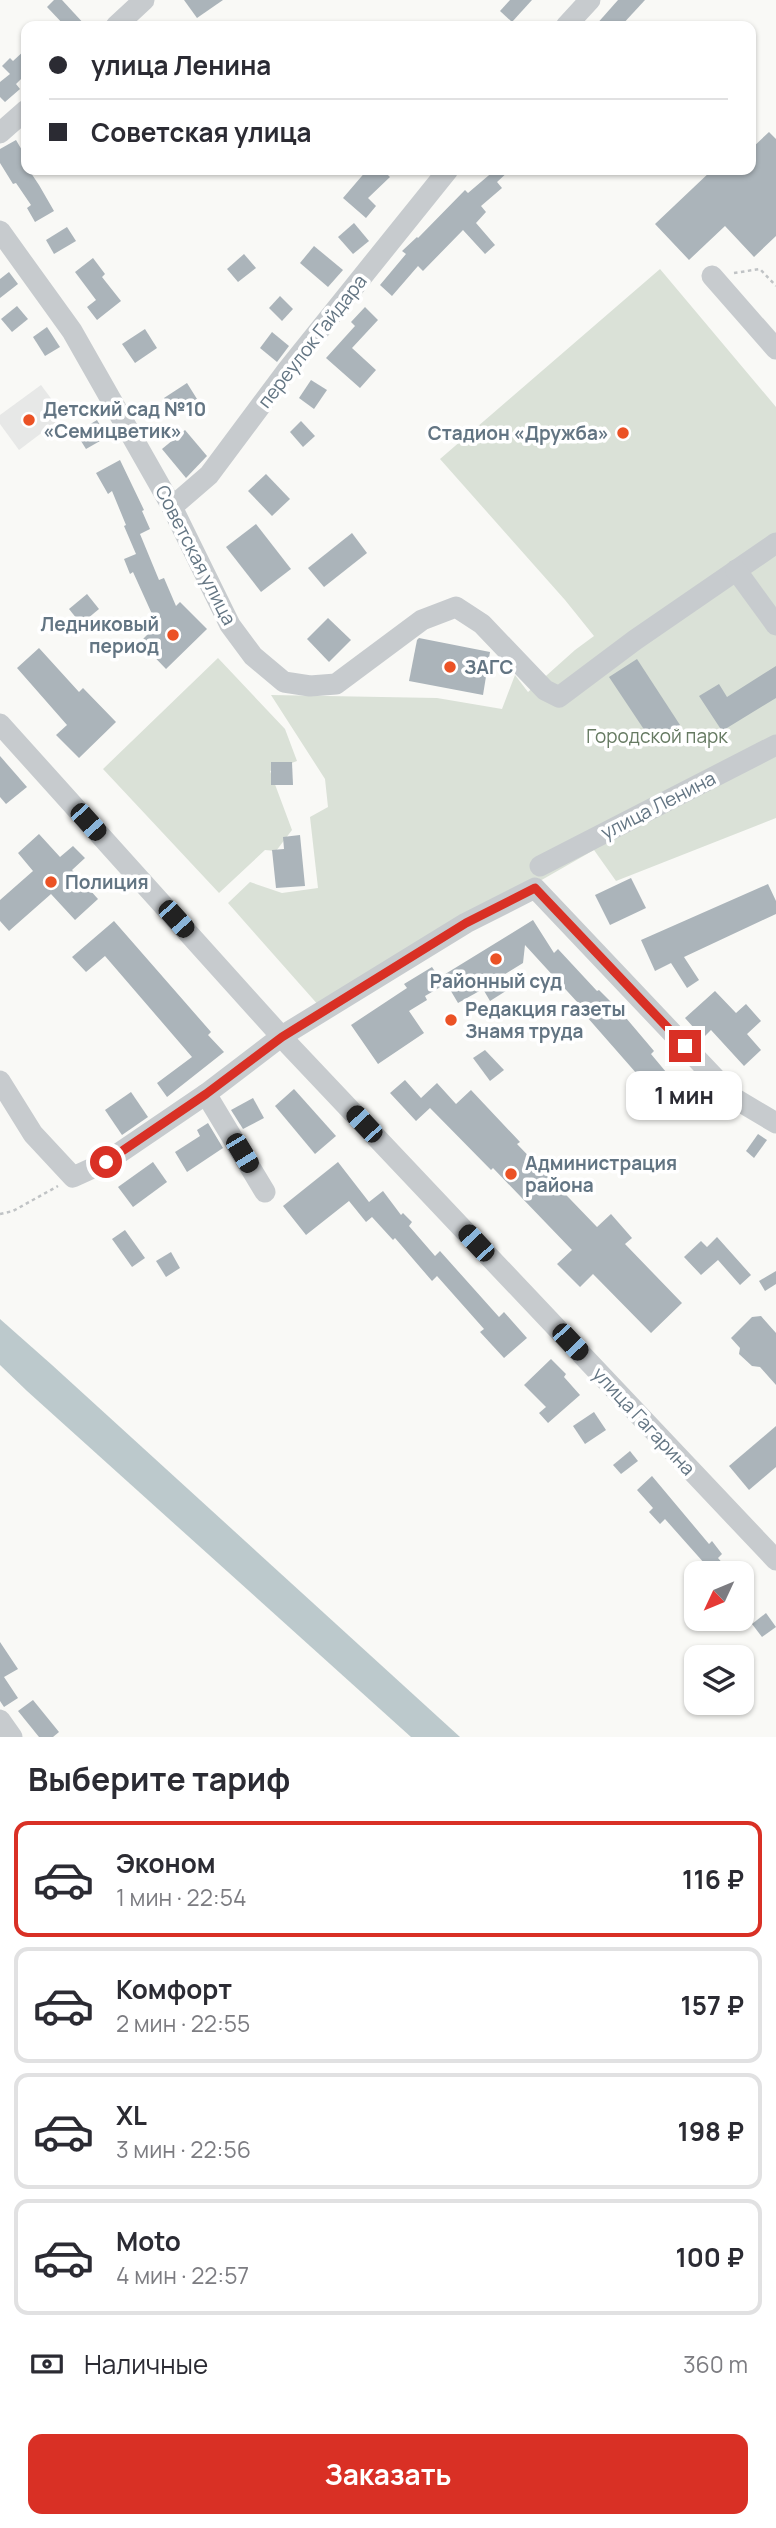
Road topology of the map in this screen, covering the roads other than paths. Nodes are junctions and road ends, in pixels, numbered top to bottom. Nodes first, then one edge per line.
1 (144, 0) edge
2 (590, 0) edge
3 (121, 21) edge
4 (571, 21) edge
5 (21, 115) edge
6 (0, 134) edge
7 (444, 175) edge
8 (0, 231) edge
9 (712, 276) road end
10 (776, 349) edge
11 (172, 507) junction
12 (776, 542) edge
13 (736, 570) junction
14 (776, 625) edge
15 (0, 724) edge
16 (776, 745) edge
17 (540, 866) dead end
18 (282, 1037) junction
19 (0, 1081) edge
20 (206, 1094) junction
21 (776, 1123) edge
22 (265, 1192) dead end
23 (776, 1560) edge
24 (0, 1720) edge
25 (12, 1737) edge

1 - 3 street
2 - 4 street
5 - 6 street
7 - 11 street, переулок Гайдара
8 - 11 street, Советская улица
9 - 10 street
11 - 13 street, Советская улица
12 - 13 street, Советская улица
13 - 14 street
15 - 18 street, улица Гагарина
16 - 17 street, улица Ленина
18 - 20 street
18 - 21 street
18 - 23 street, улица Гагарина
19 - 20 street
20 - 22 street
24 - 25 street

